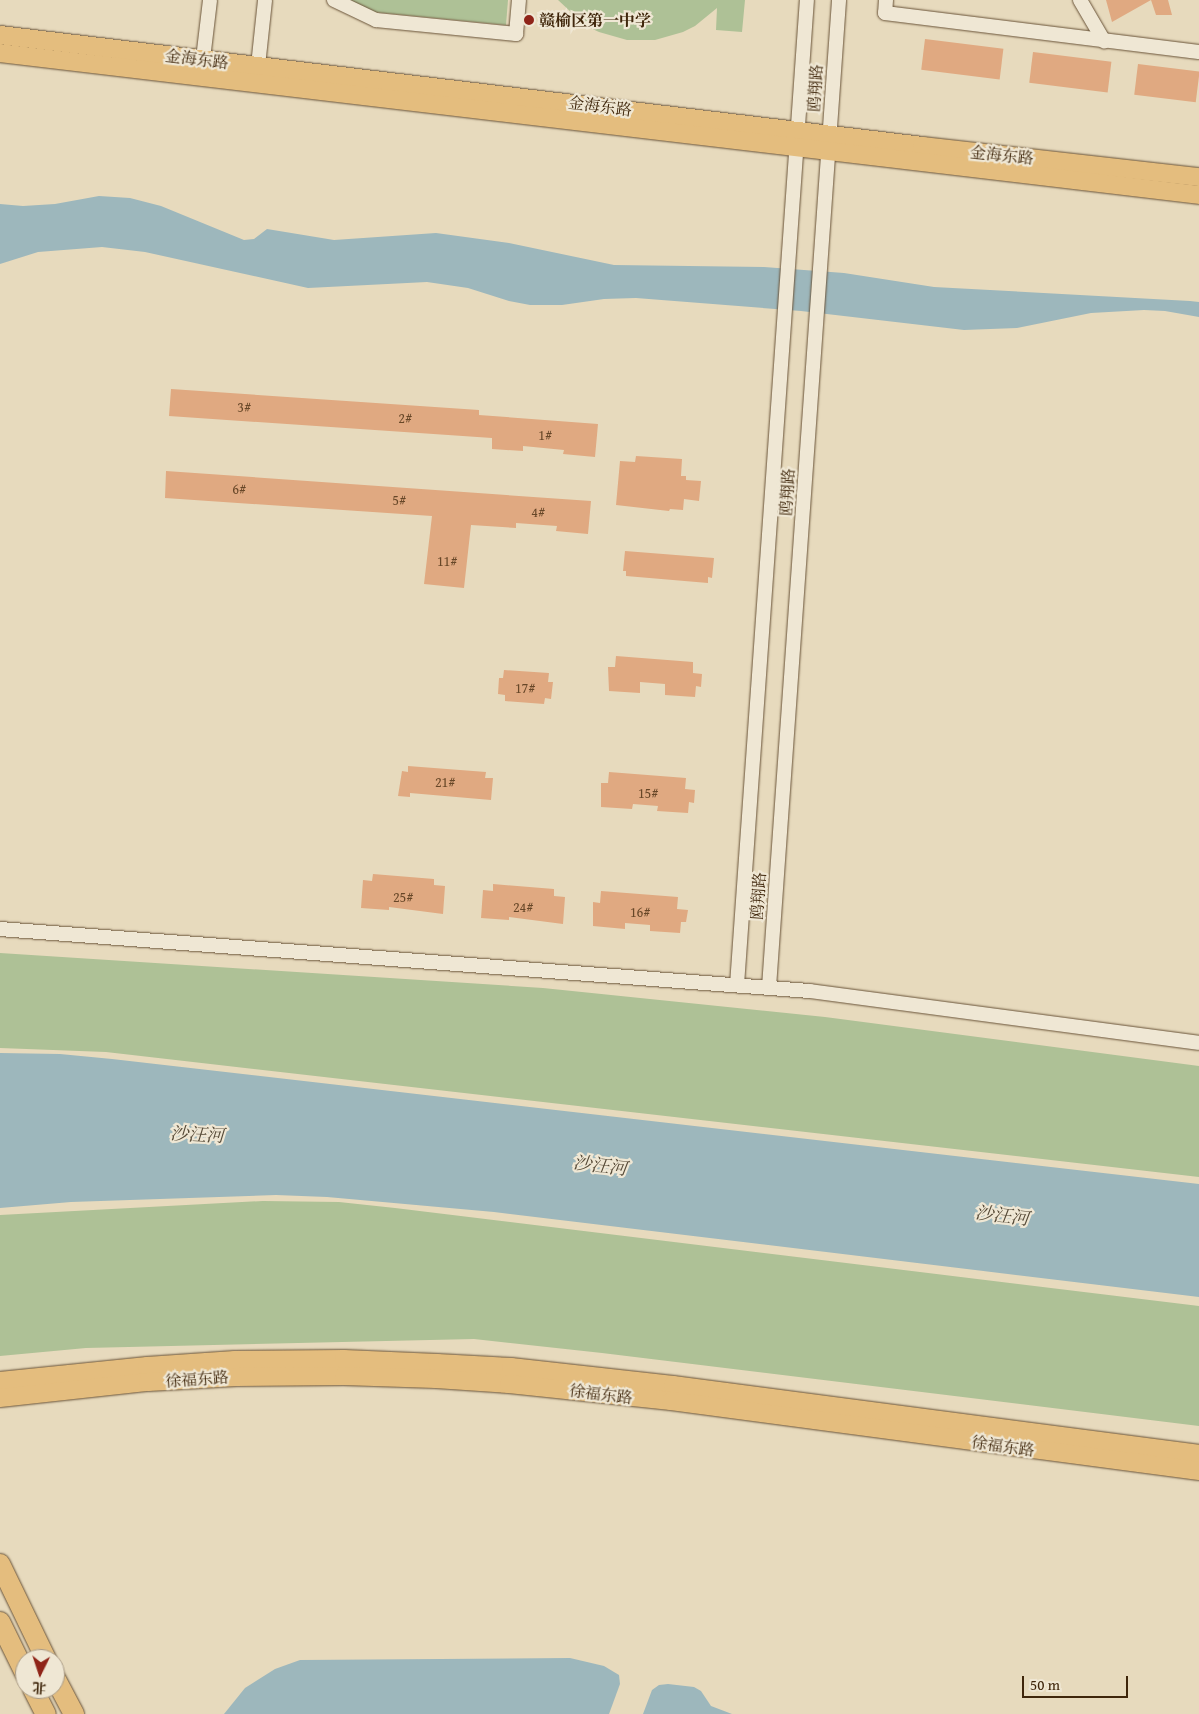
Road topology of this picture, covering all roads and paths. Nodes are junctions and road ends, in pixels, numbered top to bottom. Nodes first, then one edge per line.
1 (210, 0) edge
2 (265, 0) edge
3 (334, 0) edge
4 (519, 0) edge
5 (807, 0) edge
6 (839, 0) edge
7 (886, 0) edge
8 (1080, 0) edge
9 (0, 35) edge
10 (1104, 41) junction
11 (1199, 52) edge
12 (0, 53) edge
13 (203, 60) junction
14 (258, 66) junction
15 (797, 139) junction
16 (829, 143) junction
17 (1199, 177) edge
18 (1199, 195) edge
19 (0, 929) edge
20 (737, 985) junction
21 (769, 987) junction
22 (1199, 1042) edge
23 (0, 1381) edge
24 (0, 1398) edge
25 (1199, 1454) edge
26 (1199, 1471) edge
27 (0, 1564) edge
28 (0, 1622) edge
29 (41, 1649) edge
30 (15, 1653) edge
31 (65, 1697) edge
32 (38, 1699) edge
33 (46, 1714) edge
34 (74, 1714) edge

1 - 13 street
2 - 14 street
3 - 4 street
5 - 15 street, 鸥翔路
6 - 16 street, 鸥翔路
7 - 10 street
8 - 10 street
9 - 13 main road, 金海东路
10 - 11 street
12 - 15 main road, 金海东路
13 - 14 main road, 金海东路
14 - 15 main road, 金海东路
15 - 16 main road, 金海东路
15 - 20 street, 鸥翔路
16 - 17 main road, 金海东路
16 - 18 main road, 金海东路
16 - 21 street, 鸥翔路
19 - 20 street
20 - 21 street
21 - 22 street
23 - 25 main road, 徐福东路
24 - 26 main road, 徐福东路
27 - 29 highway
28 - 30 highway
31 - 34 highway
32 - 33 highway

